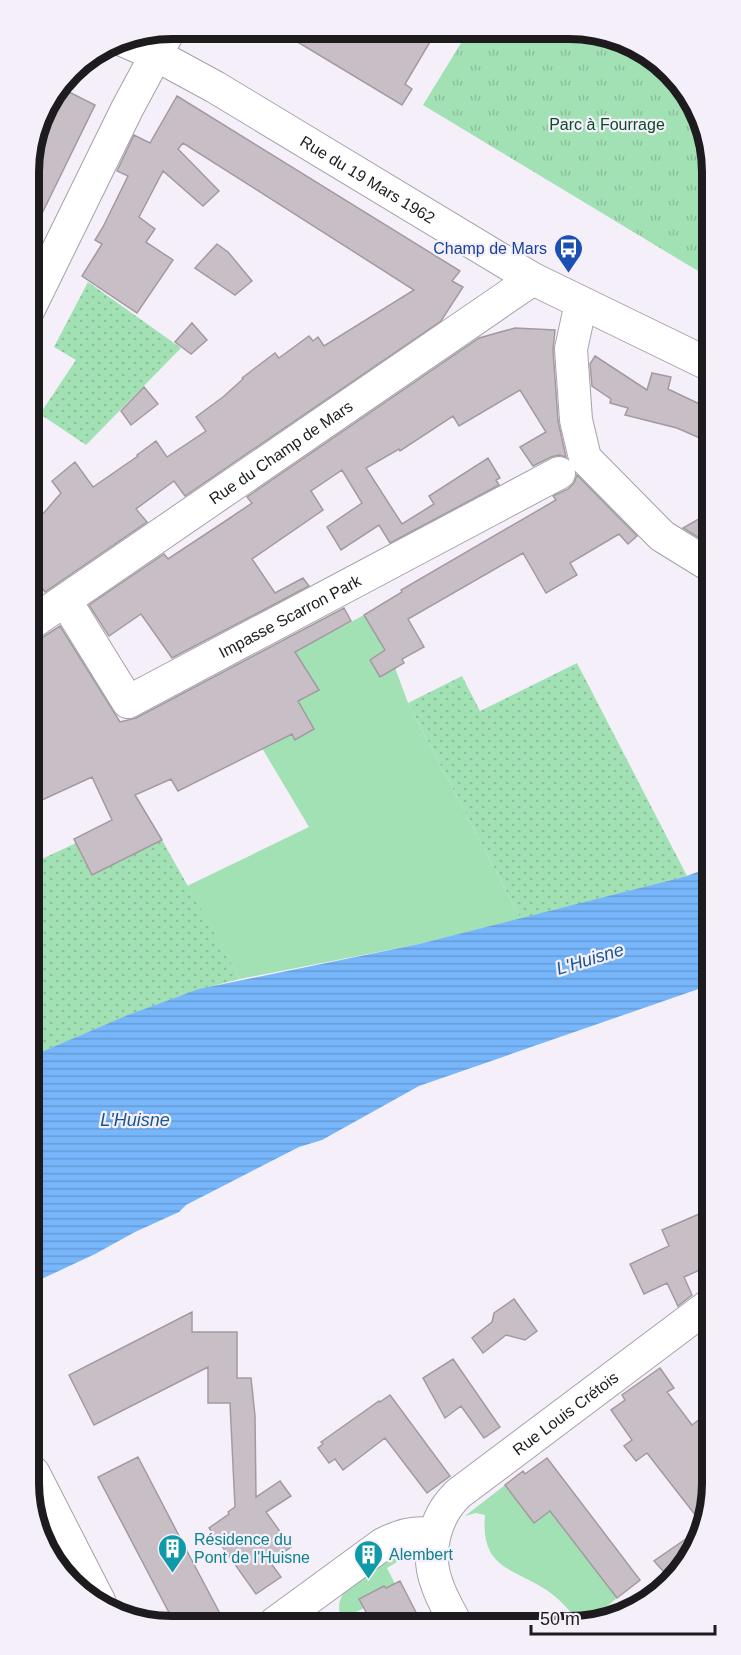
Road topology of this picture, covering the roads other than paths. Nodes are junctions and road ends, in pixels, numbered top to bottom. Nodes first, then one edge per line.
1 (163, 42) edge
2 (533, 279) junction
3 (39, 289) edge
4 (581, 303) junction
5 (702, 361) edge
6 (558, 473) dead end
7 (702, 561) edge
8 (65, 600) junction
9 (39, 618) edge
10 (702, 1310) edge
11 (39, 1485) edge
12 (434, 1535) junction
13 (96, 1593) edge
14 (285, 1616) edge
15 (452, 1616) edge

1 - 2 street, Rue du 19 Mars 1962
1 - 3 street
2 - 4 street, Rue du 19 Mars 1962
2 - 8 street, Rue du Champ de Mars
4 - 5 street, Rue du 19 Mars 1962
4 - 7 street
6 - 8 street, Impasse Scarron Park
8 - 9 street, Rue du Champ de Mars
10 - 12 street, Rue Louis Crétois
11 - 13 main road
12 - 14 street
12 - 15 street, Rue Louis Crétois

